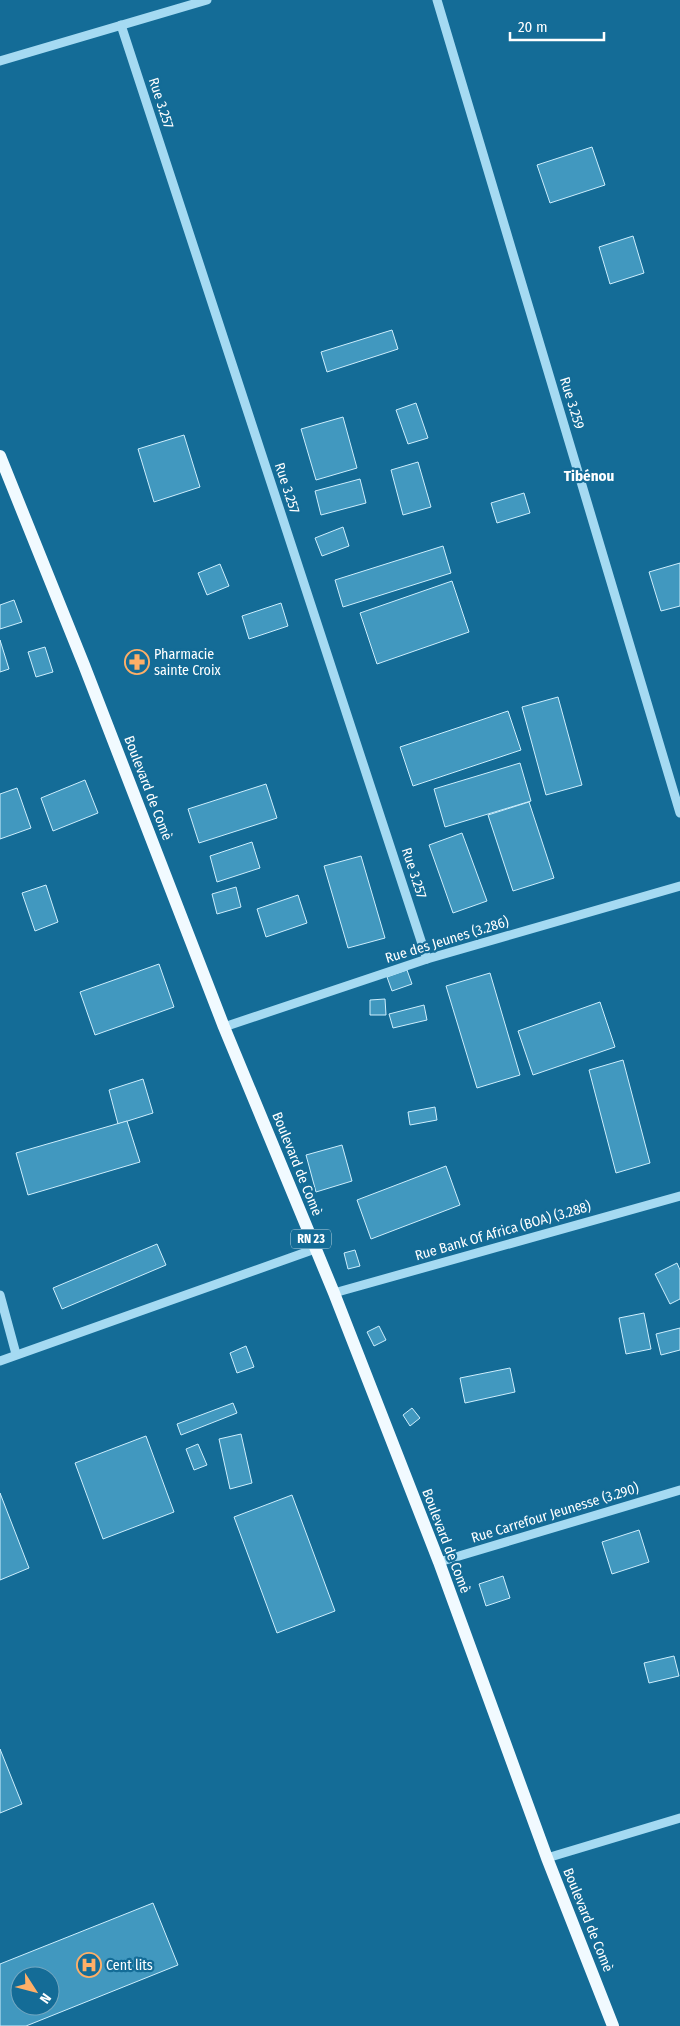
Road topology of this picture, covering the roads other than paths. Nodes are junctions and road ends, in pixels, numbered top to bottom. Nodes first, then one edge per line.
1 (207, 0) edge
2 (438, 0) edge
3 (121, 25) junction
4 (0, 62) edge
5 (0, 456) edge
6 (680, 813) edge
7 (680, 886) edge
8 (427, 959) junction
9 (224, 1027) junction
10 (680, 1196) edge
11 (315, 1249) junction
12 (334, 1293) junction
13 (0, 1295) edge
14 (16, 1354) junction
15 (0, 1361) edge
16 (680, 1490) edge
17 (439, 1562) junction
18 (680, 1818) edge
19 (547, 1858) junction
20 (613, 2026) edge

1 - 3 street
2 - 6 street, Rue 3.259
3 - 4 street
3 - 8 street, Rue 3.257
5 - 9 main road, Boulevard de Comè / RN 23
7 - 8 street, Rue des Jeunes (3.286)
8 - 9 street, Rue des Jeunes (3.286)
9 - 11 main road, Boulevard de Comè / RN 23
10 - 12 street, Rue Bank Of Africa (BOA) (3.288)
11 - 12 main road, Boulevard de Comè / RN 23
11 - 14 street
12 - 17 main road, Boulevard de Comè / RN 23
13 - 14 street
14 - 15 street
16 - 17 street, Rue Carrefour Jeunesse (3.290)
17 - 19 main road, Boulevard de Comè / RN 23
18 - 19 street
19 - 20 main road, Boulevard de Comè / RN 23

